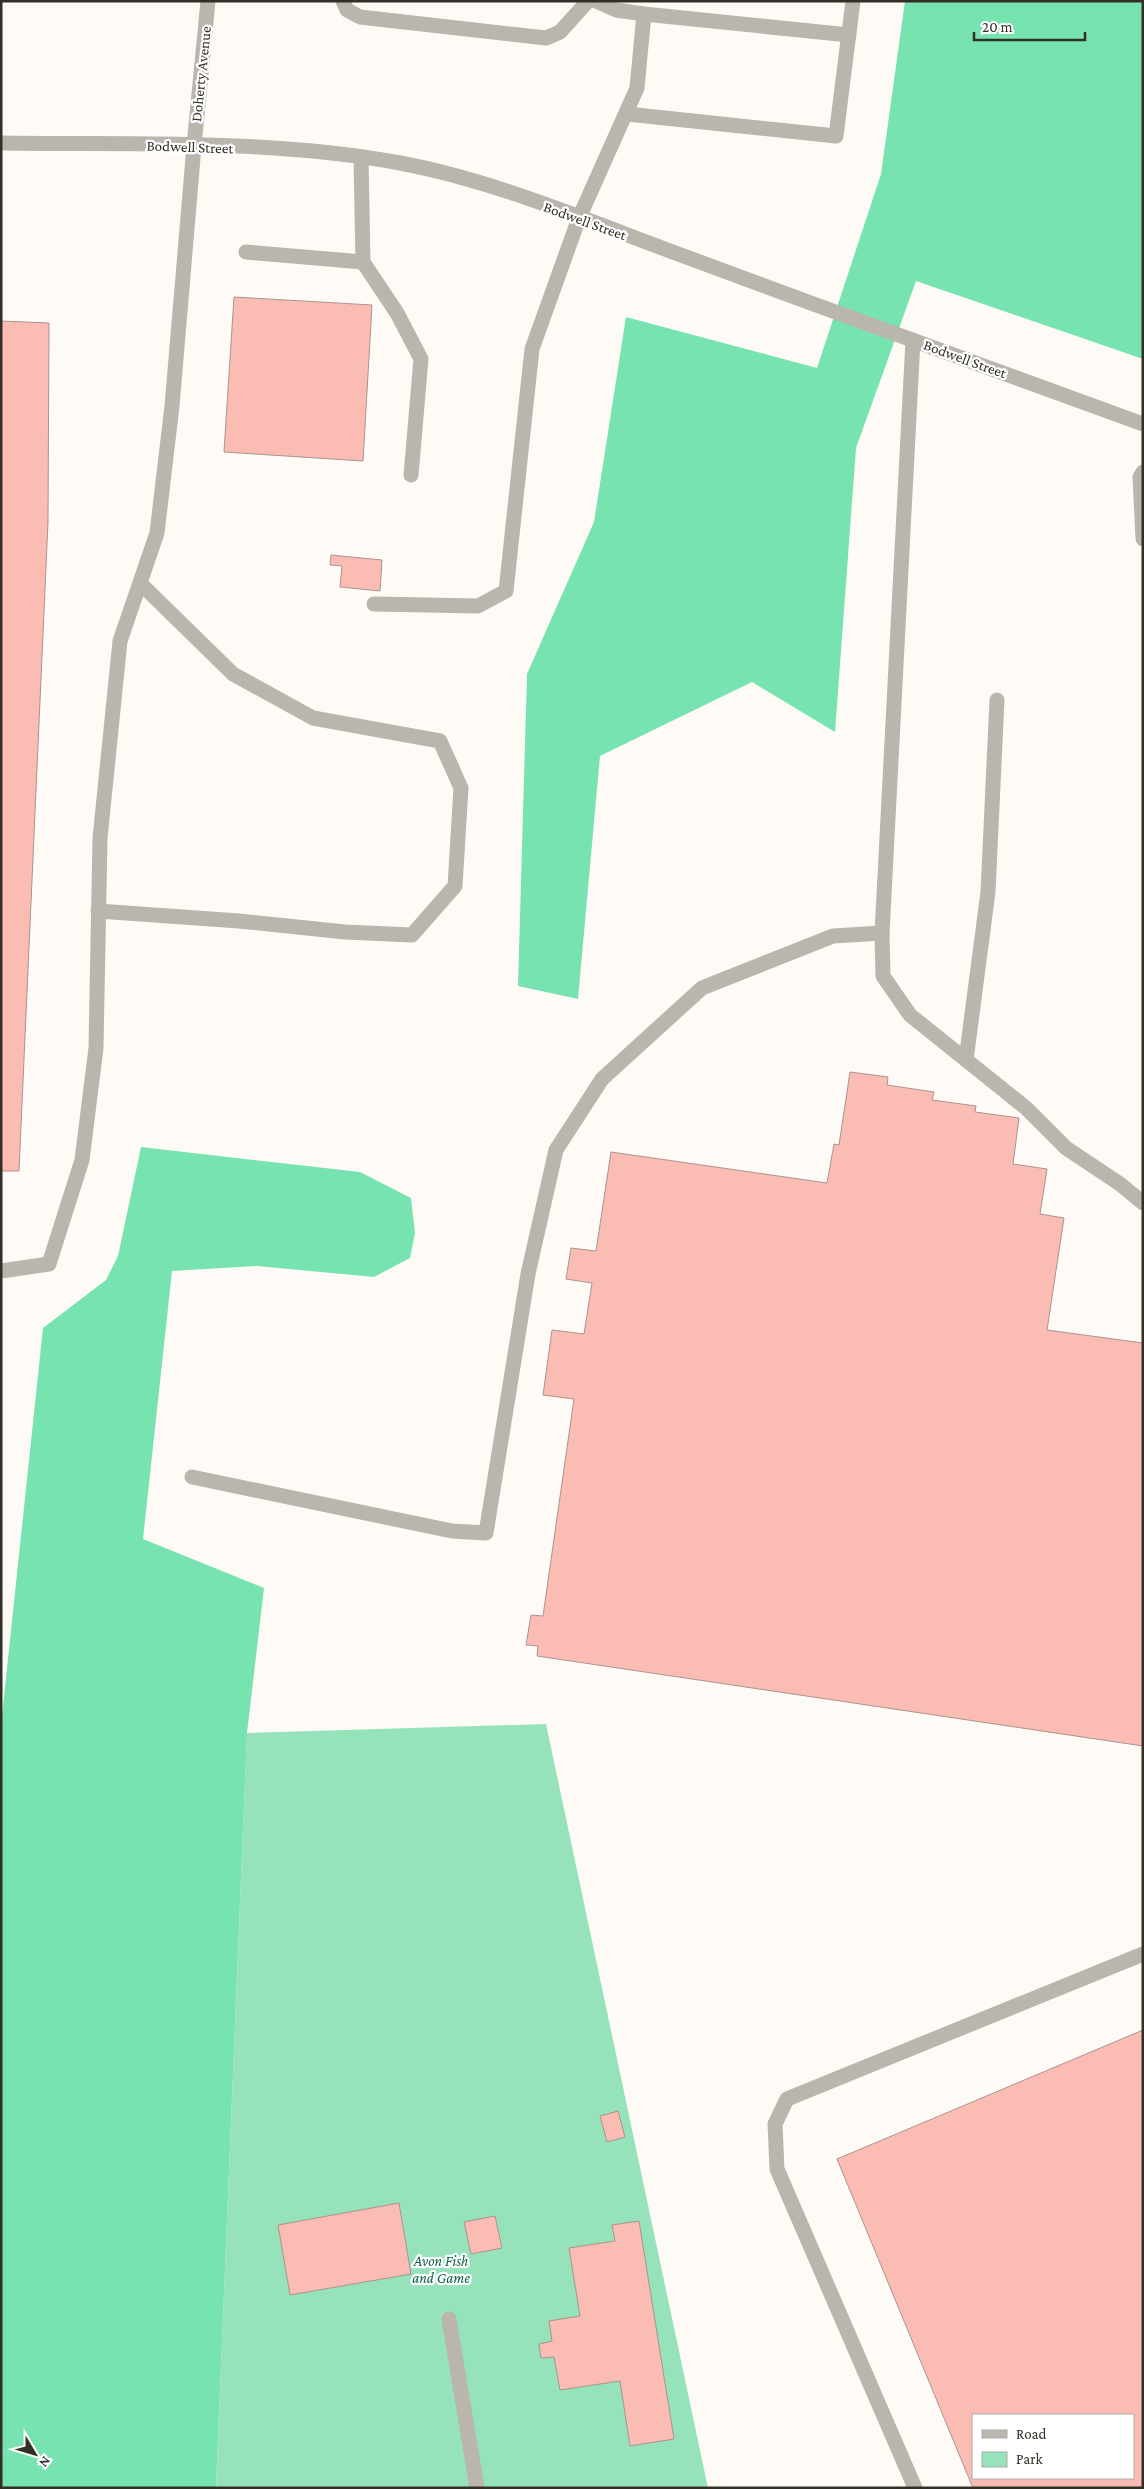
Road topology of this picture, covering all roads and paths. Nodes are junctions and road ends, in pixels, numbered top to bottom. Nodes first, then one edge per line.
1 (208, 1) edge
2 (343, 1) edge
3 (588, 1) edge
4 (596, 1) edge
5 (853, 1) edge
6 (644, 14) junction
7 (849, 35) junction
8 (627, 114) junction
9 (1, 143) edge
10 (194, 146) junction
11 (361, 157) junction
12 (579, 218) junction
13 (246, 252) dead end
14 (363, 262) junction
15 (913, 340) junction
16 (1143, 424) edge
17 (1143, 472) edge
18 (411, 475) dead end
19 (1143, 539) edge
20 (140, 583) junction
21 (374, 604) dead end
22 (997, 700) dead end
23 (98, 911) junction
24 (882, 933) junction
25 (966, 1060) junction
26 (1143, 1203) edge
27 (1, 1271) edge
28 (192, 1477) dead end
29 (1143, 1954) edge
30 (449, 2319) dead end
31 (477, 2488) edge
32 (915, 2488) edge

1 - 10 street, Doherty Avenue
2 - 3 street
4 - 6 street
5 - 7 street
6 - 7 street
6 - 8 street
7 - 8 street
8 - 12 street
9 - 10 street, Bodwell Street
10 - 11 street, Bodwell Street
10 - 20 street, Doherty Avenue
11 - 12 street, Bodwell Street
11 - 14 street
12 - 15 street, Bodwell Street
12 - 21 street
13 - 14 street
14 - 18 street
15 - 16 street, Bodwell Street
15 - 24 street
17 - 19 street
20 - 23 street, Doherty Avenue
20 - 23 street
22 - 25 street
23 - 27 street, Doherty Avenue
24 - 25 street
24 - 28 street
25 - 26 street
29 - 32 street
30 - 31 street

